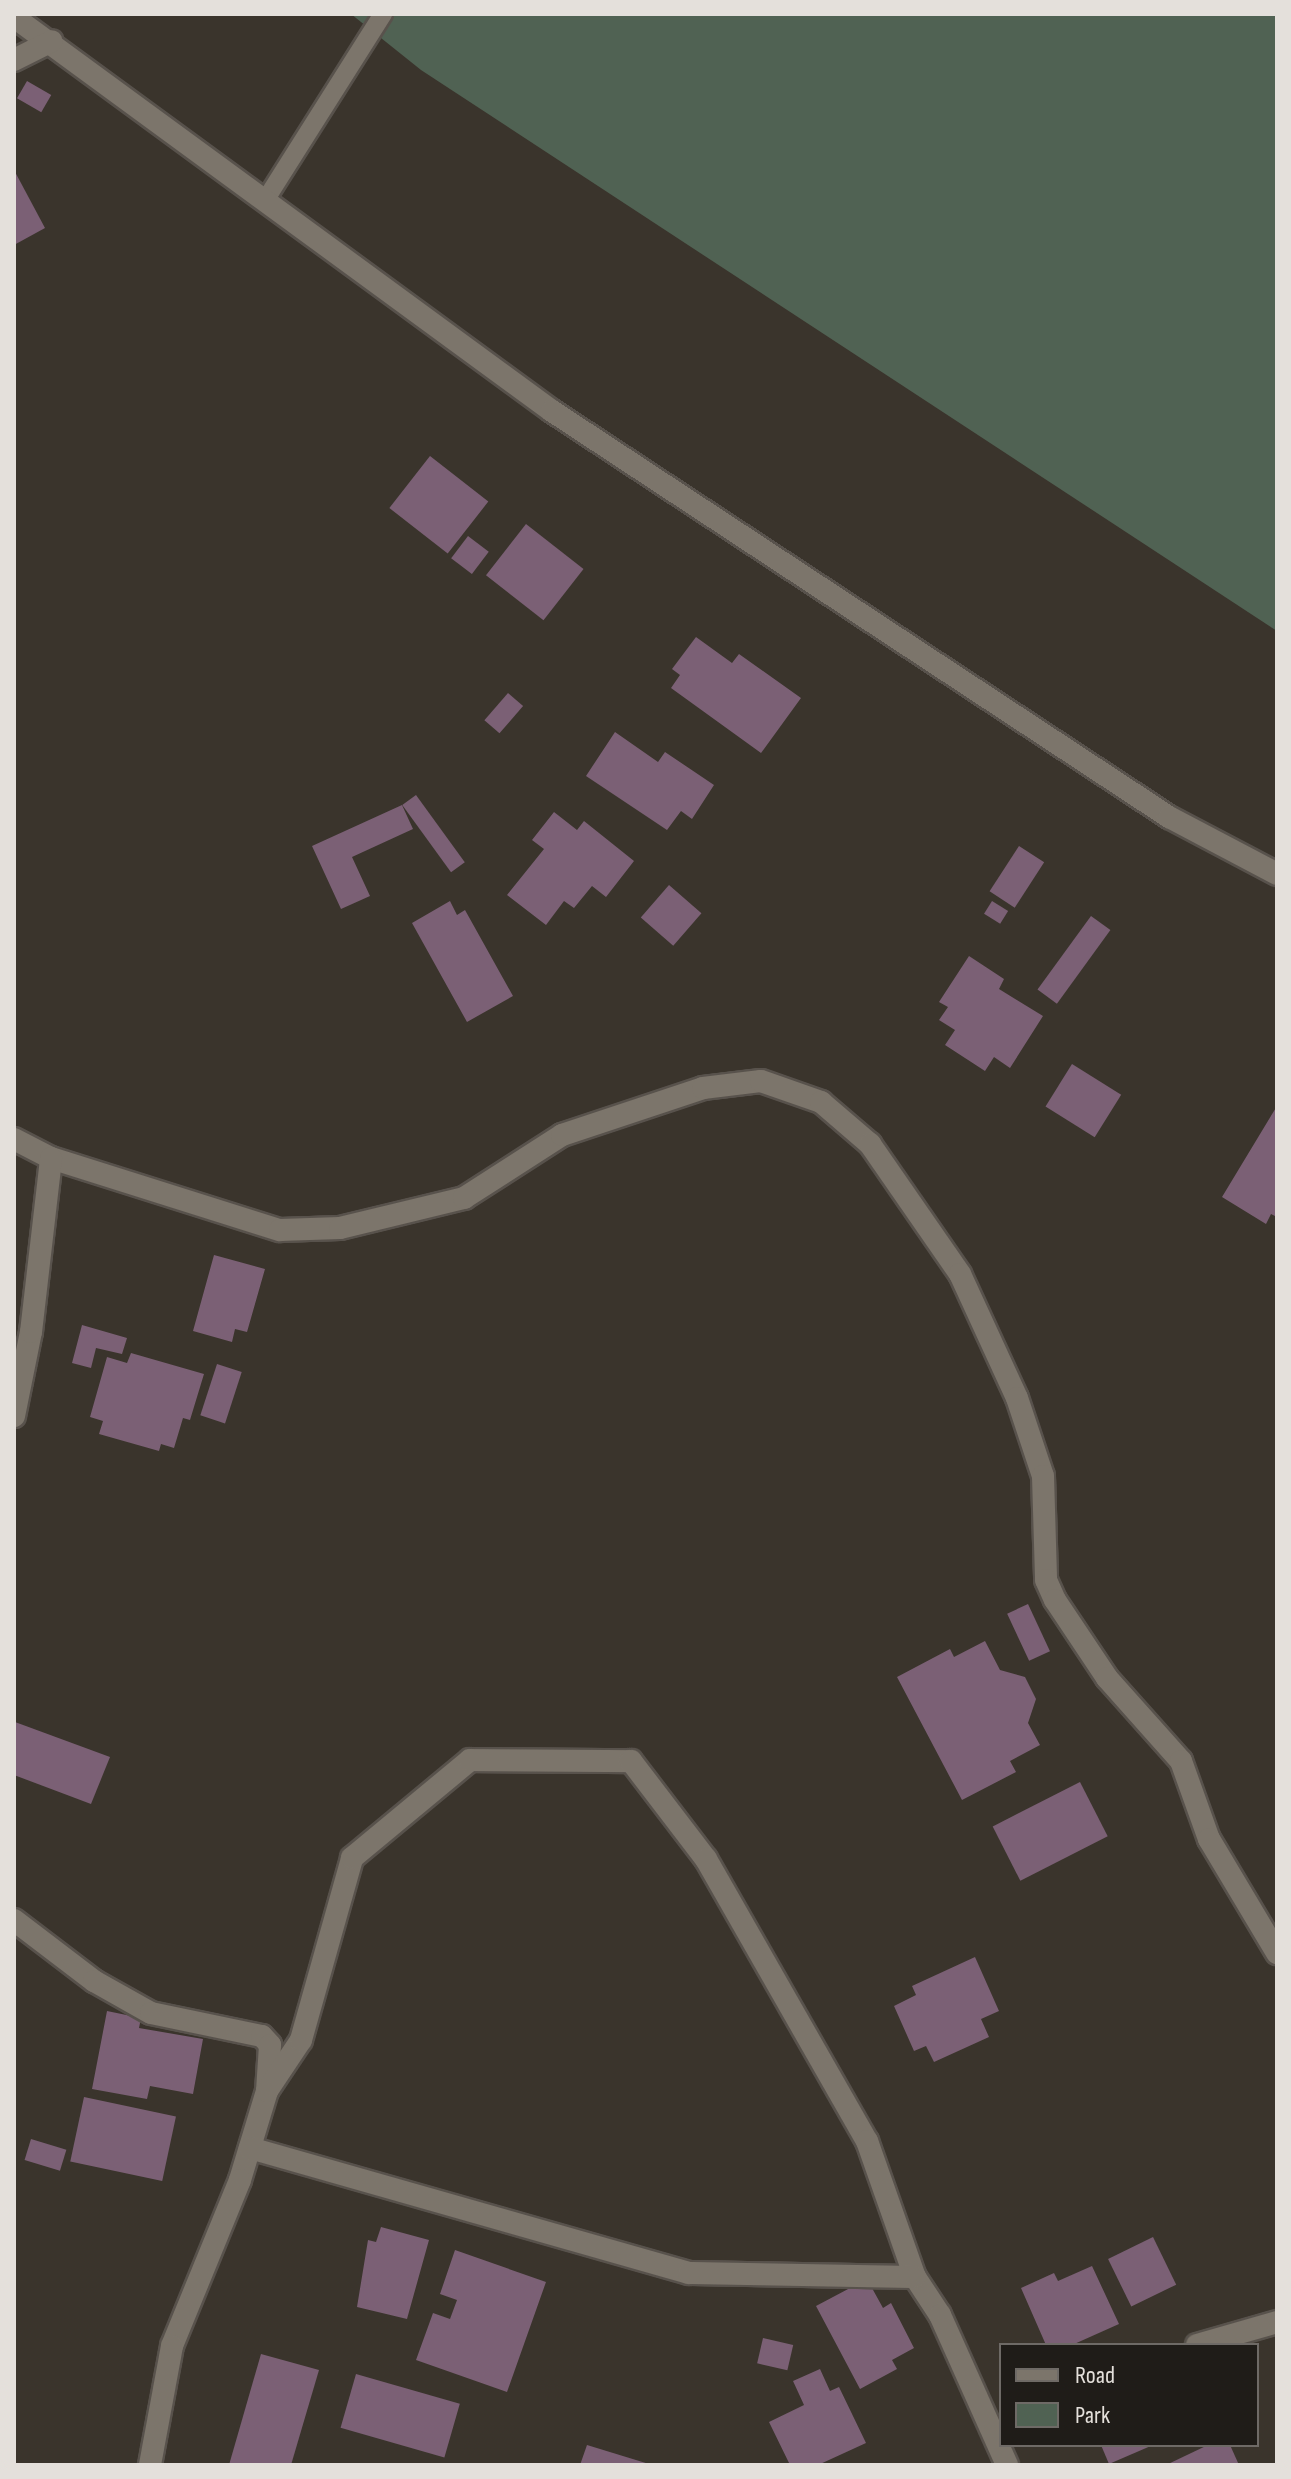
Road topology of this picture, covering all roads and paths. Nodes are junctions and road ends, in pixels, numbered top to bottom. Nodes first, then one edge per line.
1 (383, 14) edge
2 (14, 17) edge
3 (52, 41) junction
4 (14, 60) edge
5 (266, 199) junction
6 (1277, 874) edge
7 (14, 1139) edge
8 (51, 1158) junction
9 (14, 1416) edge
10 (14, 1920) edge
11 (1277, 1953) edge
12 (267, 2091) junction
13 (250, 2148) junction
14 (915, 2277) junction
15 (1277, 2322) edge
16 (1204, 2343) edge
17 (997, 2432) edge
18 (150, 2465) edge

1 - 5 lane
2 - 3 street
3 - 4 street
3 - 5 street
5 - 6 street
7 - 8 street
8 - 9 street
8 - 11 street
10 - 12 street
12 - 13 street
12 - 14 street
13 - 14 street
13 - 18 street
14 - 17 street
15 - 16 street

